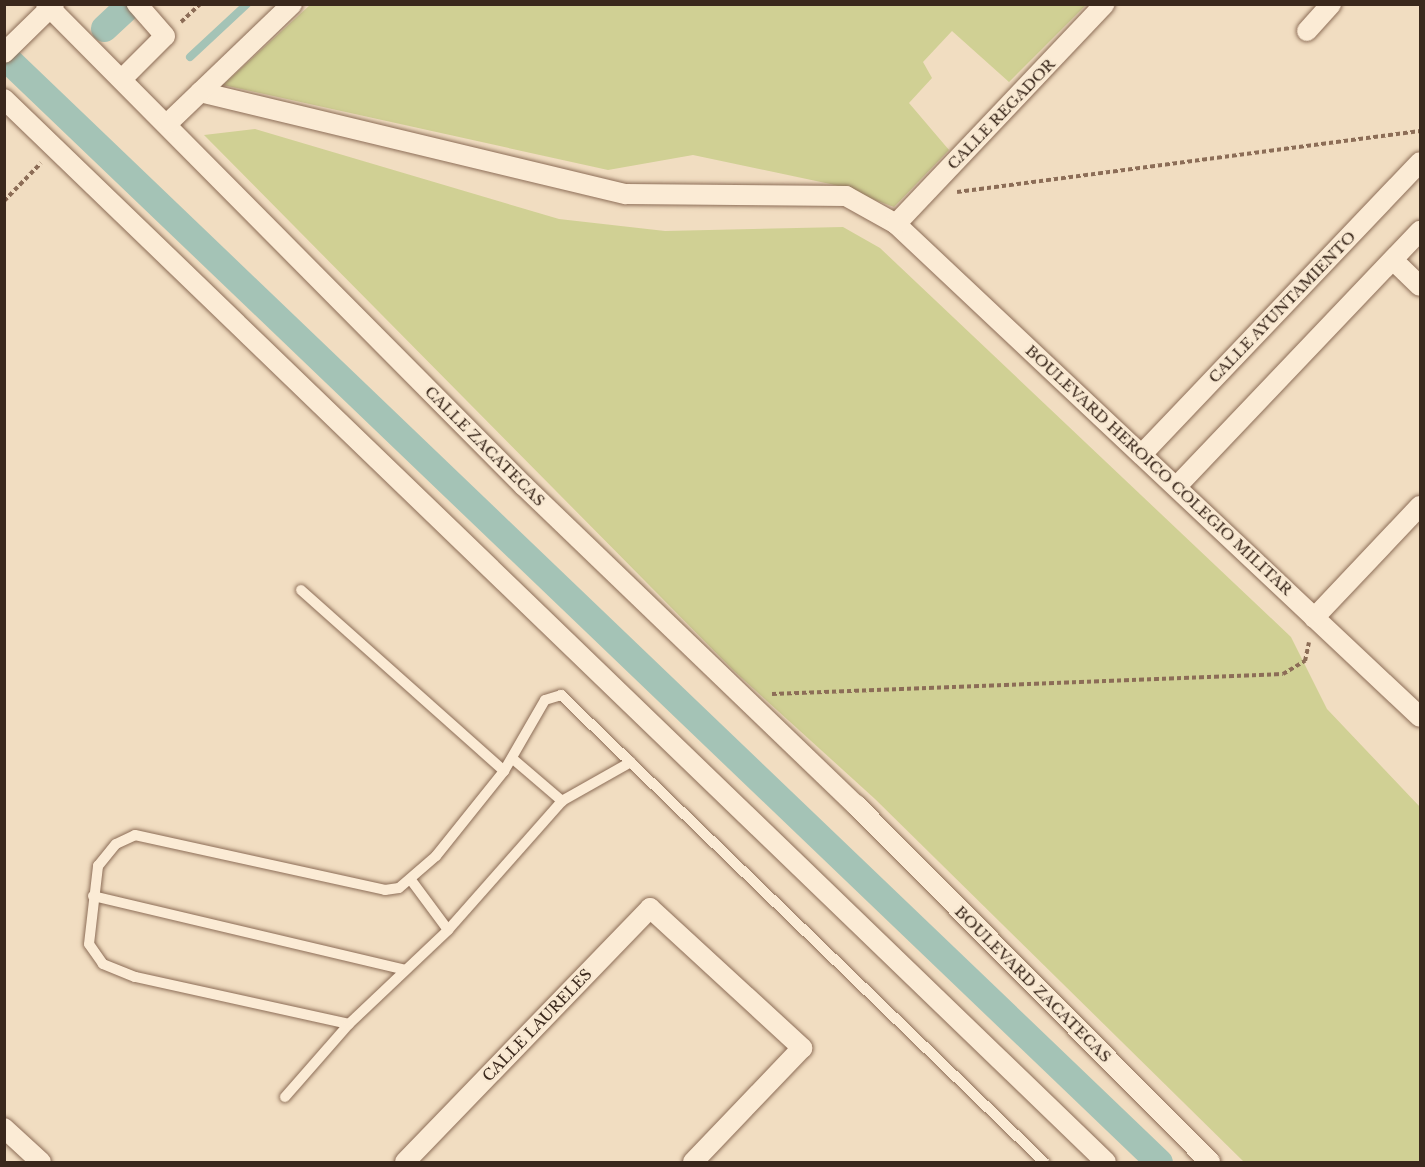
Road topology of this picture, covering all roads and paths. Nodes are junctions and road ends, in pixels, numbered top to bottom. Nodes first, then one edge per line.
1 (292, 4) edge
2 (1105, 4) edge
3 (1331, 4) edge
4 (47, 9) edge
5 (142, 11) edge
6 (1307, 31) dead end
7 (4, 53) edge
8 (123, 78) junction
9 (200, 92) junction
10 (4, 99) edge
11 (168, 123) junction
12 (1420, 131) edge
13 (55, 148) junction
14 (1420, 162) edge
15 (948, 193) dead end
16 (4, 201) edge
17 (896, 224) junction
18 (1420, 231) edge
19 (1393, 260) junction
20 (1420, 286) edge
21 (1143, 452) junction
22 (1178, 484) junction
23 (1420, 506) edge
24 (302, 590) dead end
25 (1314, 618) junction
26 (738, 696) junction
27 (1420, 717) edge
28 (513, 759) junction
29 (631, 762) junction
30 (504, 771) junction
31 (562, 801) junction
32 (856, 805) joint
33 (411, 880) junction
34 (93, 896) junction
35 (448, 930) junction
36 (405, 970) junction
37 (349, 1024) junction
38 (285, 1097) dead end
39 (4, 1128) edge
40 (41, 1162) edge
41 (405, 1162) edge
42 (693, 1162) edge
43 (1044, 1162) edge
44 (1106, 1162) edge
45 (1210, 1162) edge

1 - 9 street
2 - 17 street, CALLE REGADOR
3 - 6 street
4 - 7 street
4 - 8 street, CALLE ZACATECAS
5 - 8 street
8 - 11 street, CALLE ZACATECAS
9 - 11 street
9 - 17 street, BOULEVARD HEROICO COLEGIO MILITAR
10 - 13 street
11 - 26 street, CALLE ZACATECAS
12 - 15 path
13 - 16 path
13 - 44 street
14 - 21 street, CALLE AYUNTAMIENTO
17 - 21 street, BOULEVARD HEROICO COLEGIO MILITAR
18 - 19 street
19 - 20 street
19 - 22 street
21 - 22 street, BOULEVARD HEROICO COLEGIO MILITAR
22 - 25 street, BOULEVARD HEROICO COLEGIO MILITAR
23 - 25 street
24 - 30 lane
25 - 26 path
25 - 27 street, BOULEVARD HEROICO COLEGIO MILITAR
26 - 32 street, CALLE ZACATECAS
28 - 29 lane
28 - 30 lane
28 - 31 lane
29 - 31 lane
29 - 43 lane
30 - 33 lane
31 - 35 lane
32 - 45 street, BOULEVARD ZACATECAS
33 - 34 lane
33 - 35 lane
34 - 36 lane
34 - 37 lane
35 - 36 lane
36 - 37 lane
37 - 38 lane
39 - 40 street
41 - 42 street, CALLE LAURELES

